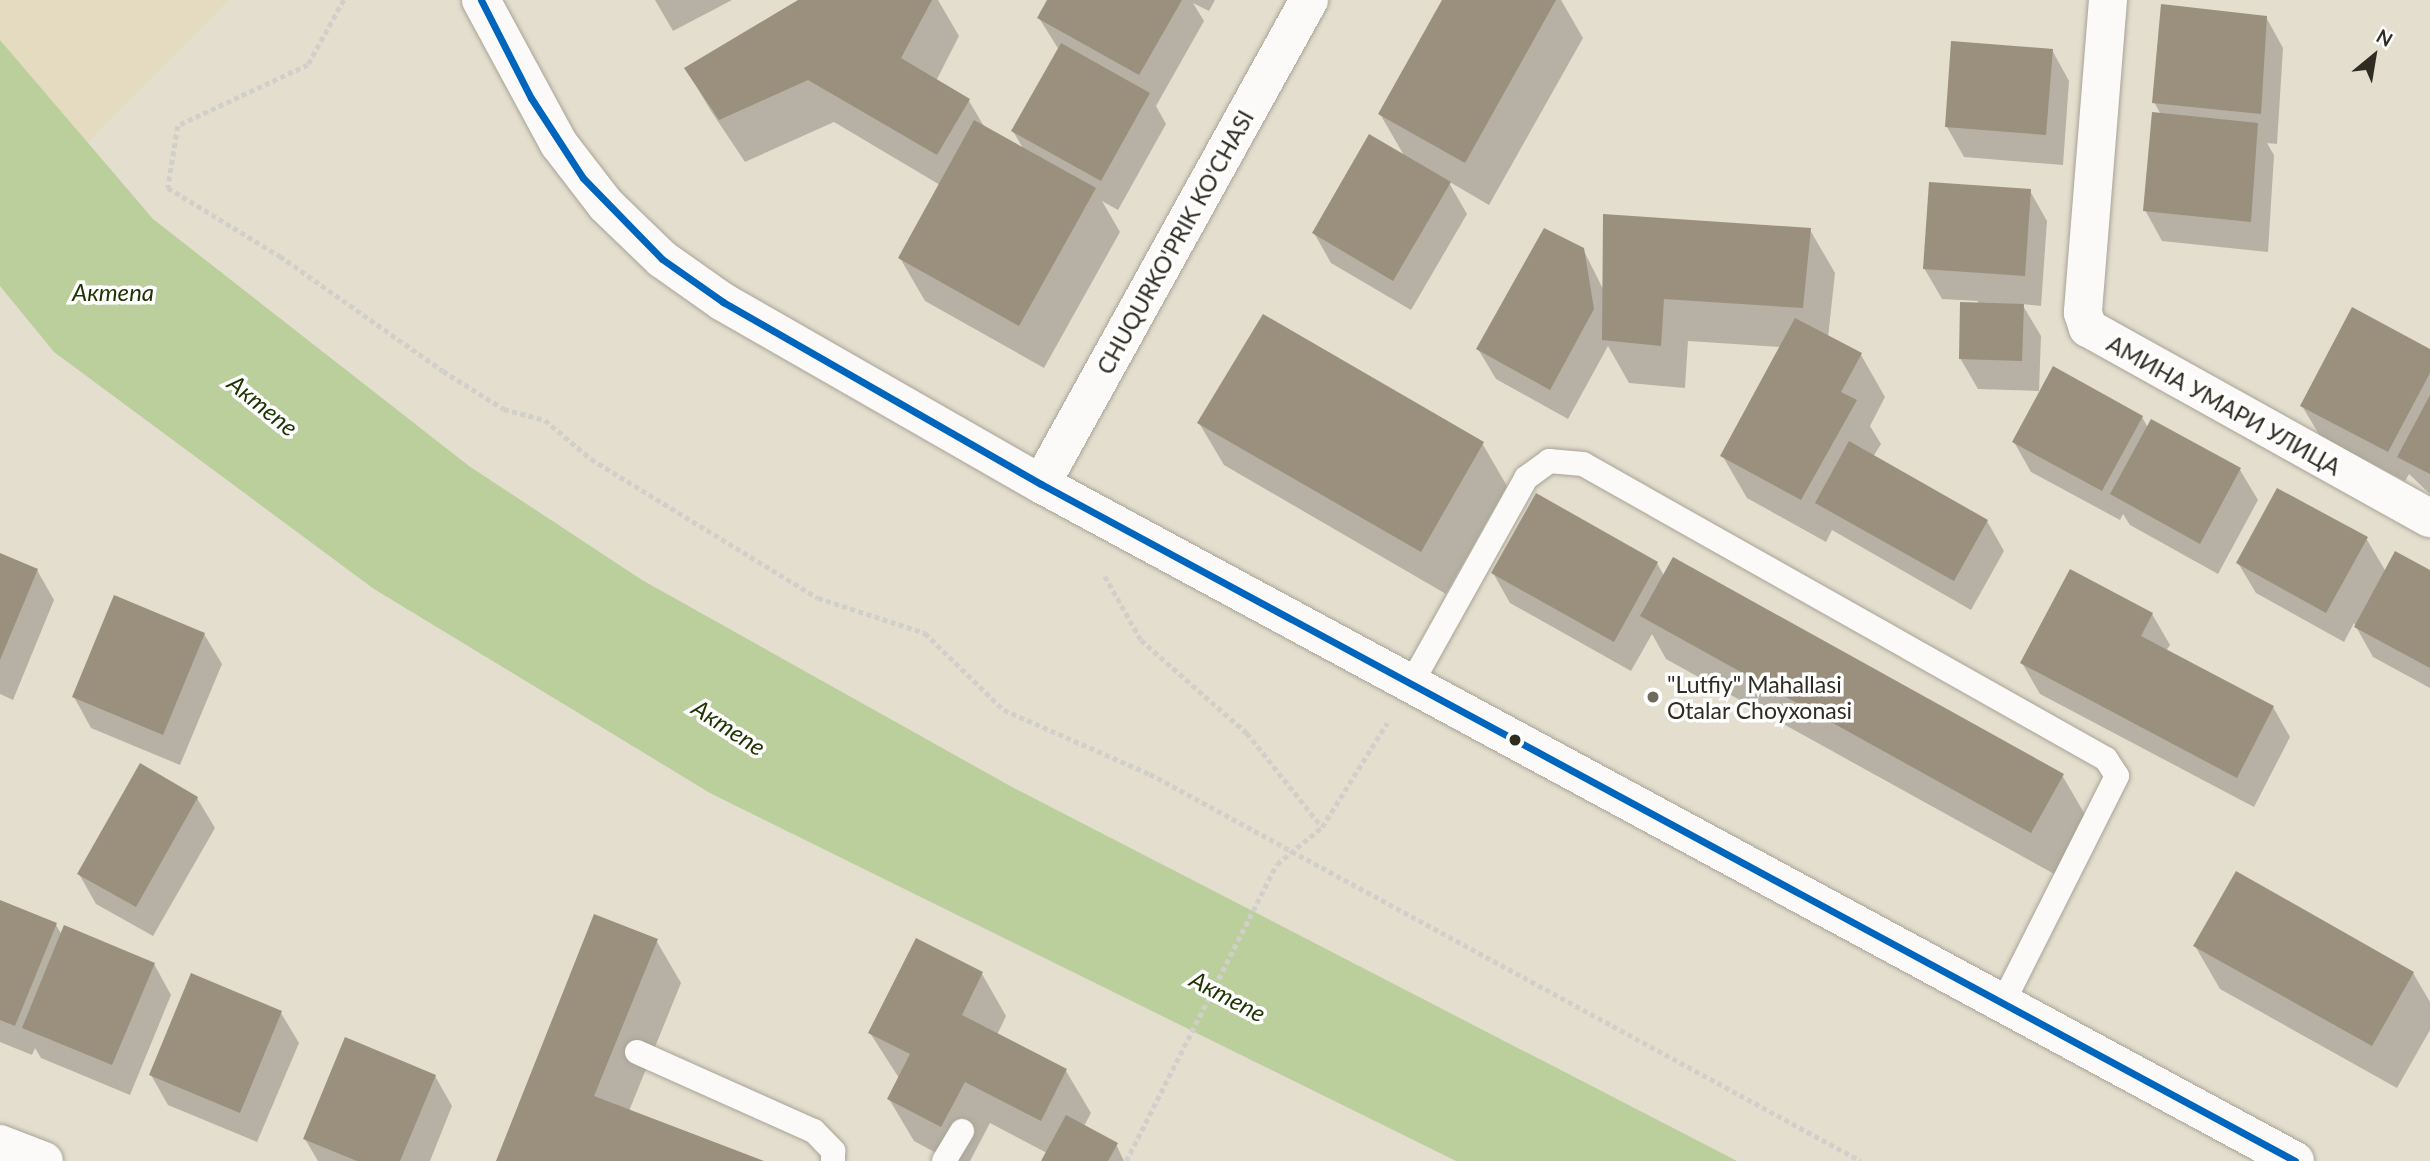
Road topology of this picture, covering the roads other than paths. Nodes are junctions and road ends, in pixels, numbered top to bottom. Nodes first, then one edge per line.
1 (481, 0) edge
2 (1309, 0) edge
3 (2108, 0) edge
4 (1041, 484) junction
5 (2430, 518) edge
6 (1411, 684) junction
7 (2003, 1003) junction
8 (637, 1052) dead end
9 (962, 1130) dead end
10 (0, 1144) edge
11 (44, 1161) edge
12 (833, 1161) edge
13 (944, 1161) edge
14 (2295, 1161) edge

1 - 4 street
2 - 4 street, CHUQURKO'PRIK KO'CHASI
3 - 5 street, АМИНА УМАРИ УЛИЦА
4 - 6 street
6 - 7 street
6 - 7 lane
7 - 14 street
8 - 12 lane
9 - 13 lane
10 - 11 street

